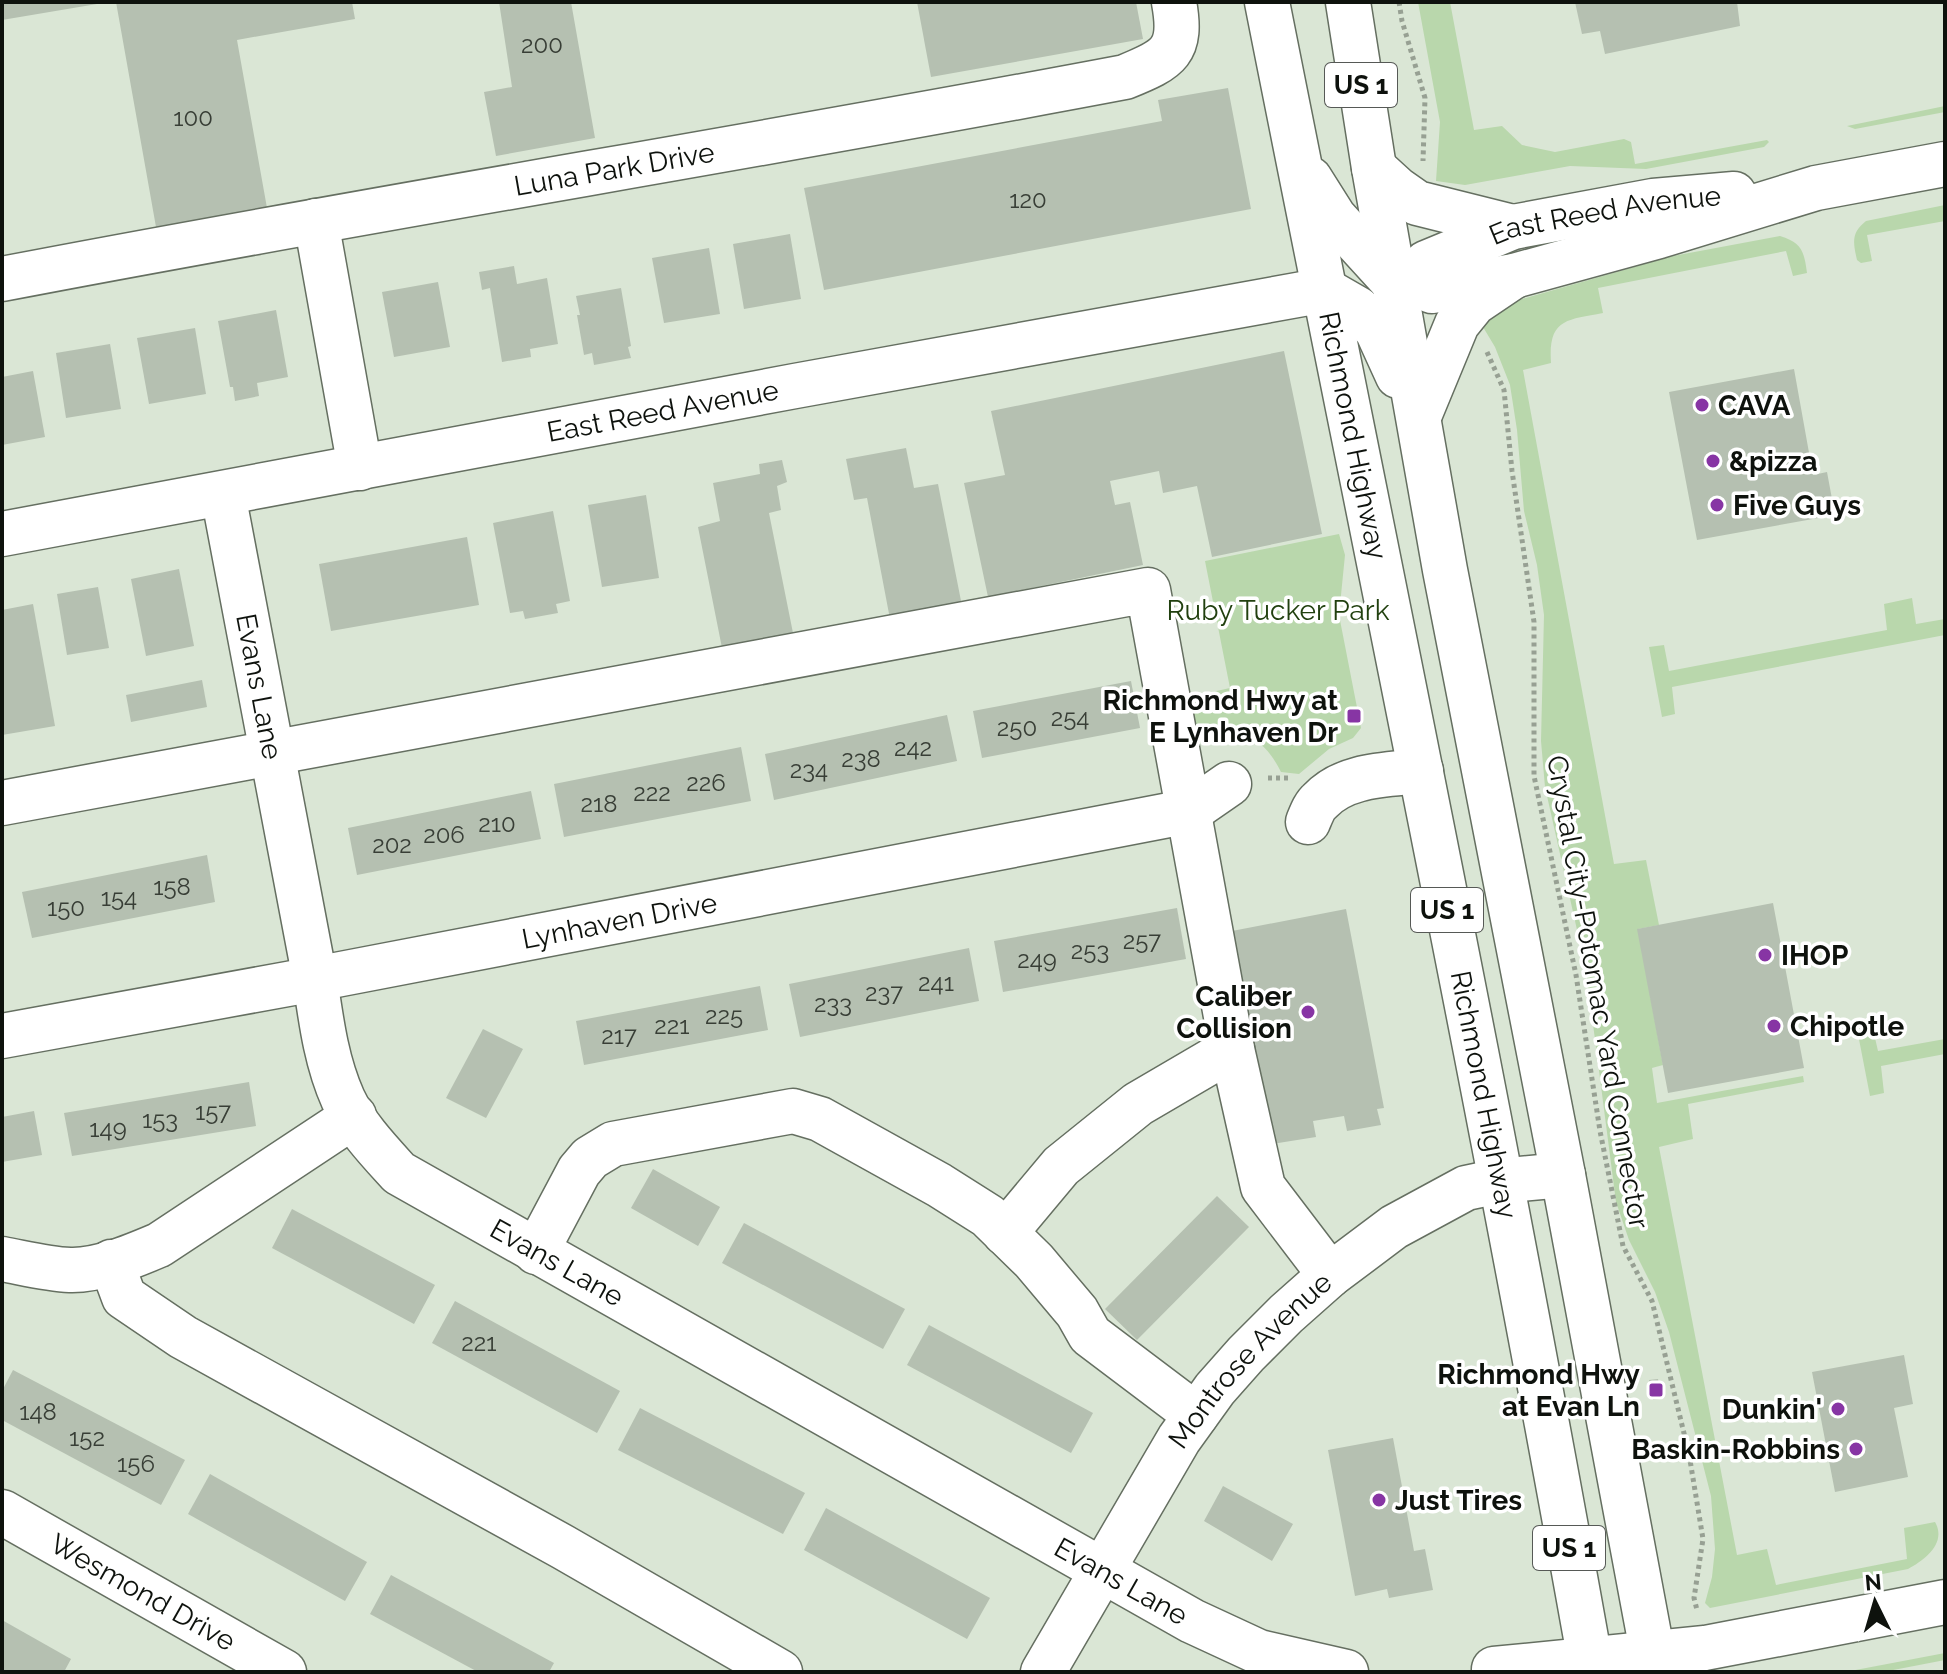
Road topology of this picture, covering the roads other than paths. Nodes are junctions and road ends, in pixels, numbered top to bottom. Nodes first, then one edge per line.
1 (1174, 2) edge
2 (1267, 2) edge
3 (1348, 2) edge
4 (1298, 160) junction
5 (1945, 164) edge
6 (1378, 186) junction
7 (1816, 188) junction
8 (316, 221) junction
9 (1513, 227) junction
10 (1361, 249) junction
11 (1514, 276) junction
12 (2, 279) edge
13 (1403, 284) junction
14 (1339, 310) junction
15 (1418, 418) junction
16 (360, 468) junction
17 (223, 494) junction
18 (2, 534) edge
19 (272, 751) junction
20 (1421, 771) junction
21 (1229, 784) dead end
22 (2, 803) edge
23 (1190, 811) junction
24 (1308, 822) dead end
25 (315, 979) junction
26 (2, 1036) edge
27 (1232, 1049) junction
28 (354, 1116) junction
29 (1563, 1175) junction
30 (1499, 1181) junction
31 (1005, 1233) junction
32 (536, 1252) junction
33 (2, 1259) edge
34 (111, 1262) junction
35 (1330, 1275) junction
36 (1196, 1415) junction
37 (2, 1512) edge
38 (1101, 1570) junction
39 (1945, 1602) edge
40 (1654, 1663) edge
41 (1592, 1667) edge
42 (1494, 1669) dead end
43 (284, 1672) edge
44 (780, 1672) edge
45 (1043, 1672) edge
46 (1346, 1672) edge

1 - 8 main road, Luna Park Drive
2 - 4 main road, Richmond Highway / US 1
3 - 6 main road, US 1
4 - 10 main road
4 - 14 main road, Richmond Highway / US 1
5 - 7 main road, East Reed Avenue
6 - 9 main road
6 - 10 main road
6 - 13 main road, US 1
7 - 9 main road, East Reed Avenue
7 - 11 main road, East Reed Avenue
8 - 12 main road, Luna Park Drive
8 - 16 main road
9 - 13 main road, East Reed Avenue
10 - 13 main road
10 - 14 main road
11 - 13 main road, East Reed Avenue
11 - 15 main road
13 - 14 main road
13 - 15 main road, US 1
14 - 15 main road
14 - 16 main road, East Reed Avenue
14 - 20 main road, Richmond Highway / US 1
15 - 29 main road, US 1
16 - 17 main road, East Reed Avenue
17 - 18 main road, East Reed Avenue
17 - 19 main road, Evans Lane
19 - 22 main road
19 - 23 main road
19 - 25 main road, Evans Lane
20 - 24 main road
20 - 30 main road, Richmond Highway / US 1
21 - 23 main road, Lynhaven Drive
23 - 25 main road, Lynhaven Drive
23 - 27 main road
25 - 26 main road, Lynhaven Drive
25 - 28 main road, Evans Lane
27 - 31 main road
27 - 35 main road
28 - 32 main road, Evans Lane
28 - 34 main road
29 - 30 main road, Montrose Avenue
29 - 40 main road, US 1
30 - 35 main road, Montrose Avenue
30 - 41 main road, Richmond Highway / US 1
31 - 32 main road
31 - 36 main road
32 - 38 main road, Evans Lane
33 - 34 main road
34 - 44 main road
35 - 36 main road, Montrose Avenue
36 - 38 main road, Montrose Avenue
37 - 43 main road, Wesmond Drive
38 - 45 main road, Montrose Avenue
38 - 46 main road, Evans Lane
39 - 40 main road
40 - 41 main road
41 - 42 main road

